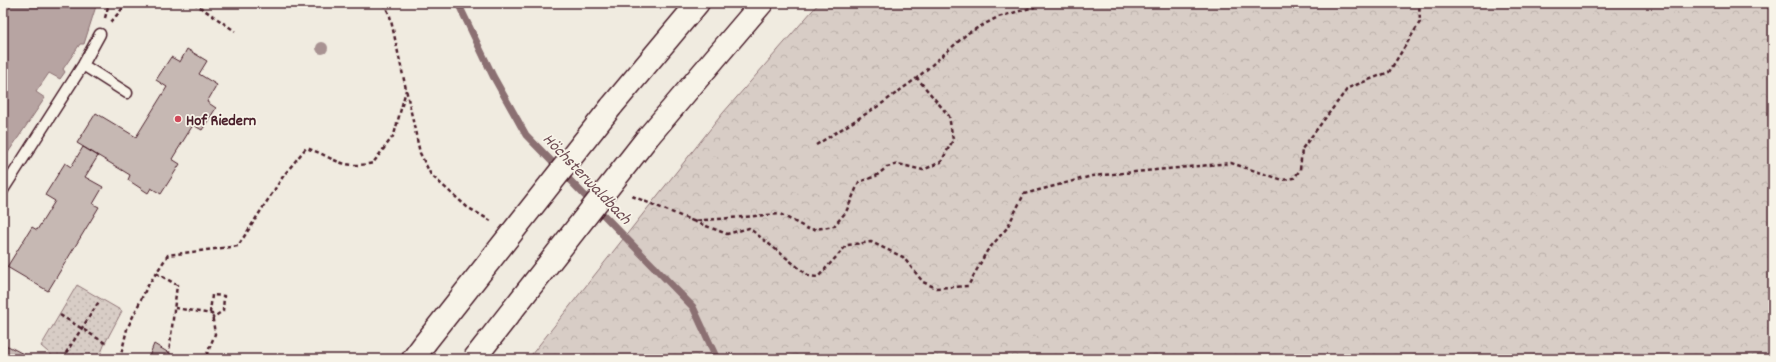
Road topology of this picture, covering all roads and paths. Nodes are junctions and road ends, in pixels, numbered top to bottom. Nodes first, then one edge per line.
1 (127, 3) edge
2 (194, 3) edge
3 (384, 3) edge
4 (698, 3) edge
5 (762, 3) edge
6 (1049, 3) edge
7 (1419, 3) edge
8 (234, 31) dead end
9 (100, 34) joint
10 (83, 66) junction
11 (917, 78) junction
12 (406, 90) junction
13 (127, 93) dead end
14 (816, 145) dead end
15 (3, 190) edge
16 (628, 194) dead end
17 (693, 221) junction
18 (496, 224) dead end
19 (156, 273) junction
20 (100, 300) dead end
21 (175, 308) junction
22 (210, 313) junction
23 (60, 315) dead end
24 (212, 318) junction
25 (82, 328) junction
26 (104, 343) dead end
27 (169, 353) dead end
28 (62, 359) edge
29 (120, 359) edge
30 (205, 359) edge
31 (413, 359) edge
32 (474, 359) edge

1 - 9 path
2 - 8 path
3 - 12 path
4 - 31 highway, bridge
5 - 32 highway, bridge
6 - 11 path
7 - 17 path
9 - 10 lane
10 - 13 lane
10 - 15 lane
11 - 14 path
11 - 17 path
12 - 18 path
12 - 19 path
16 - 17 path
19 - 21 path
19 - 29 path
20 - 25 path
21 - 22 path
21 - 27 path
22 - 24 path
22 - 24 path
23 - 25 path
24 - 30 path
25 - 26 path
25 - 28 path

